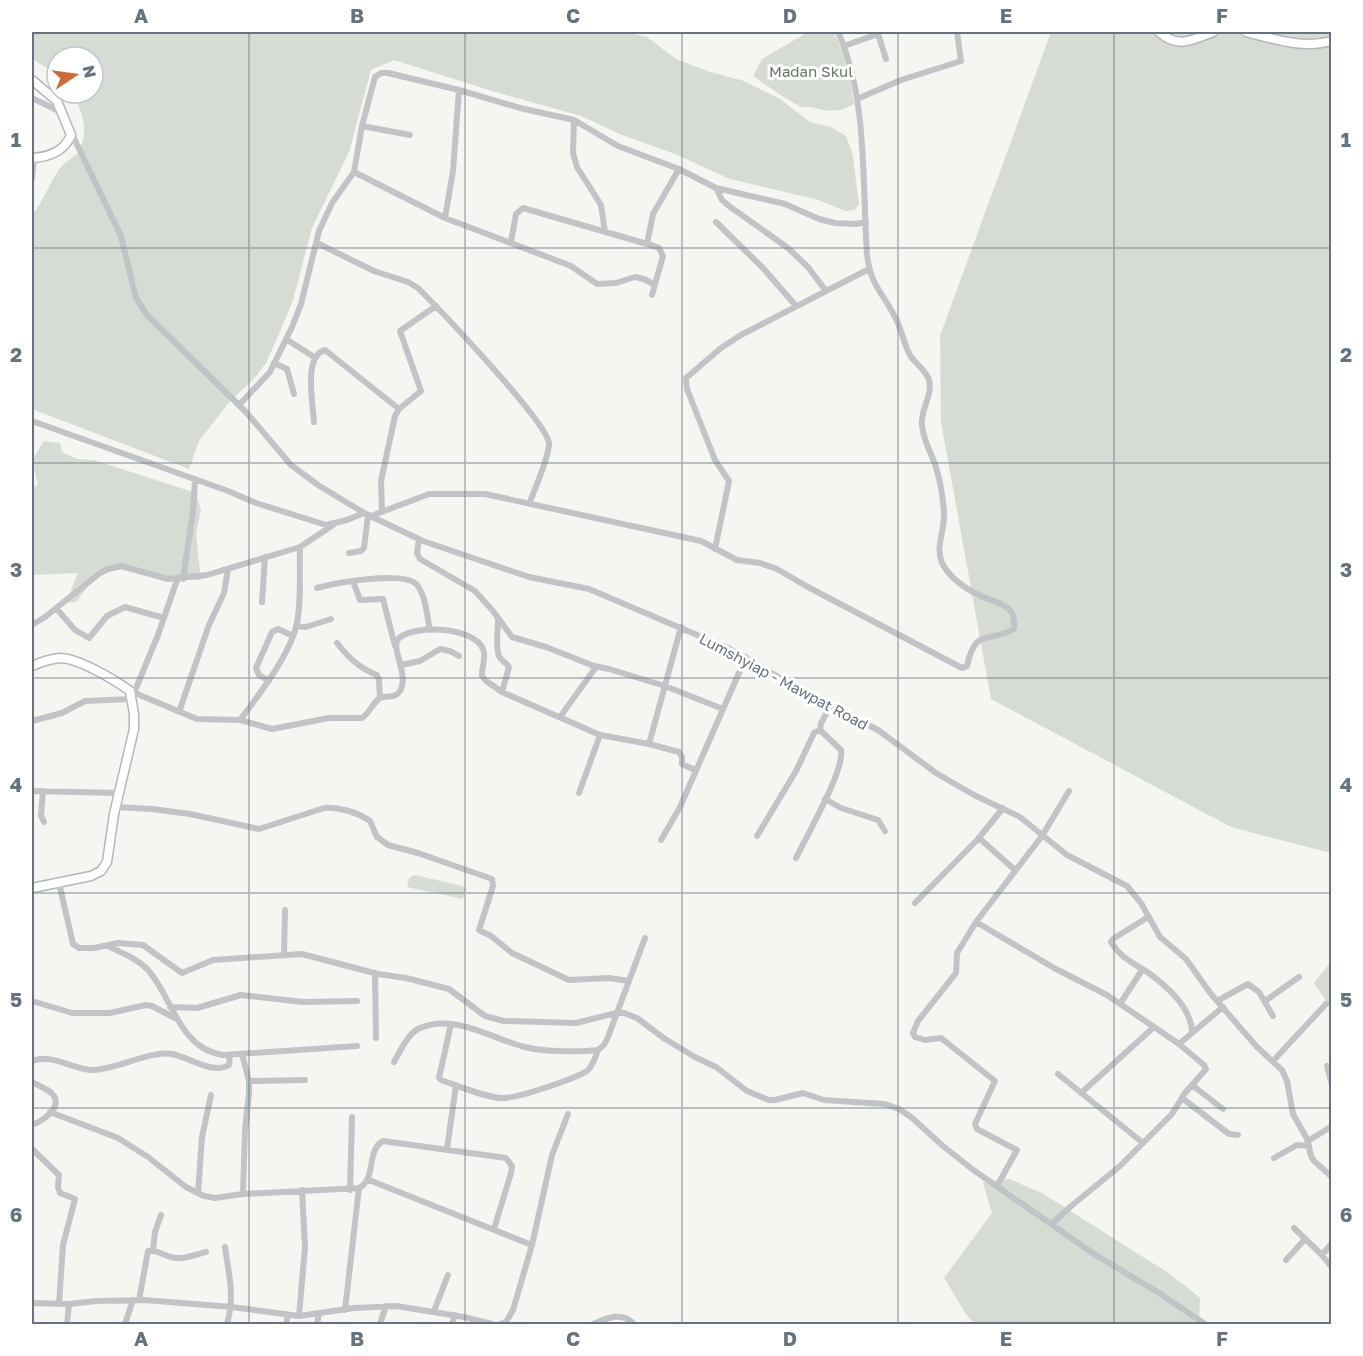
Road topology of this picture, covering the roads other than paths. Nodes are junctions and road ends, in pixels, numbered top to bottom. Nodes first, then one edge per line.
1 (838, 32) edge
2 (957, 32) edge
3 (1159, 32) edge
4 (1213, 32) edge
5 (1246, 32) edge
6 (862, 35) edge
7 (1332, 40) edge
8 (844, 46) junction
9 (886, 59) dead end
10 (32, 80) edge
11 (459, 90) junction
12 (32, 98) edge
13 (857, 99) junction
14 (63, 114) junction
15 (574, 120) junction
16 (362, 126) junction
17 (70, 128) junction
18 (410, 135) dead end
19 (33, 158) edge
20 (679, 169) junction
21 (354, 172) junction
22 (32, 178) edge
23 (716, 188) junction
24 (445, 218) junction
25 (716, 222) dead end
26 (866, 222) junction
27 (605, 232) junction
28 (512, 242) junction
29 (317, 243) junction
30 (647, 244) junction
31 (869, 269) junction
32 (655, 285) junction
33 (826, 291) junction
34 (652, 295) dead end
35 (436, 306) junction
36 (796, 306) junction
37 (286, 339) junction
38 (314, 357) junction
39 (274, 363) junction
40 (294, 393) dead end
41 (239, 405) junction
42 (399, 409) junction
43 (32, 421) edge
44 (314, 422) dead end
45 (195, 479) junction
46 (529, 504) junction
47 (382, 510) junction
48 (368, 515) junction
49 (333, 524) junction
50 (419, 539) junction
51 (300, 547) junction
52 (715, 549) junction
53 (349, 553) dead end
54 (265, 557) junction
55 (228, 569) junction
56 (180, 579) junction
57 (353, 581) junction
58 (317, 588) dead end
59 (262, 602) dead end
60 (56, 608) junction
61 (164, 618) junction
62 (331, 619) dead end
63 (498, 619) junction
64 (32, 625) edge
65 (296, 626) junction
66 (681, 627) junction
67 (430, 630) junction
68 (292, 636) junction
69 (338, 643) dead end
70 (396, 647) junction
71 (459, 656) dead end
72 (746, 657) junction
73 (32, 666) edge
74 (401, 666) junction
75 (597, 667) junction
76 (268, 681) junction
77 (665, 686) junction
78 (502, 692) junction
79 (128, 697) junction
80 (380, 698) junction
81 (830, 706) junction
82 (723, 709) junction
83 (179, 712) junction
84 (560, 717) junction
85 (240, 720) junction
86 (32, 721) edge
87 (820, 730) junction
88 (600, 735) junction
89 (649, 744) junction
90 (696, 770) junction
91 (32, 791) edge
92 (43, 791) junction
93 (1069, 791) dead end
94 (119, 793) junction
95 (579, 793) dead end
96 (825, 799) junction
97 (116, 807) junction
98 (1003, 808) junction
99 (44, 822) dead end
100 (885, 831) dead end
101 (757, 836) dead end
102 (1042, 836) junction
103 (979, 838) junction
104 (661, 840) dead end
105 (796, 858) dead end
106 (1015, 870) junction
107 (58, 883) junction
108 (32, 888) edge
109 (915, 903) dead end
110 (285, 910) dead end
111 (1148, 917) junction
112 (976, 922) junction
113 (645, 938) dead end
114 (107, 945) junction
115 (284, 954) junction
116 (1142, 970) junction
117 (375, 973) junction
118 (1299, 977) dead end
119 (629, 981) junction
120 (32, 1000) edge
121 (357, 1001) dead end
122 (1217, 1001) junction
123 (1265, 1001) junction
124 (1120, 1004) junction
125 (1326, 1004) dead end
126 (170, 1007) junction
127 (1223, 1007) junction
128 (616, 1013) junction
129 (1273, 1016) dead end
130 (176, 1018) junction
131 (451, 1024) junction
132 (1154, 1027) junction
133 (1192, 1033) junction
134 (376, 1038) dead end
135 (1179, 1044) junction
136 (357, 1046) dead end
137 (598, 1050) junction
138 (242, 1054) junction
139 (230, 1055) junction
140 (32, 1061) edge
141 (1273, 1061) junction
142 (394, 1062) dead end
143 (1327, 1066) dead end
144 (1058, 1074) dead end
145 (305, 1080) dead end
146 (249, 1081) junction
147 (32, 1082) edge
148 (1332, 1084) edge
149 (456, 1085) junction
150 (1192, 1085) junction
151 (1081, 1093) junction
152 (211, 1095) dead end
153 (1182, 1098) junction
154 (1223, 1109) dead end
155 (50, 1112) junction
156 (568, 1114) dead end
157 (352, 1117) dead end
158 (32, 1125) edge
159 (1332, 1126) edge
160 (1238, 1135) dead end
161 (1143, 1143) junction
162 (1309, 1144) junction
163 (32, 1149) edge
164 (447, 1149) junction
165 (1274, 1158) dead end
166 (1332, 1177) edge
167 (369, 1180) junction
168 (997, 1186) junction
169 (360, 1188) junction
170 (302, 1190) junction
171 (350, 1190) junction
172 (198, 1193) junction
173 (243, 1194) junction
174 (161, 1215) dead end
175 (1052, 1224) junction
176 (1294, 1228) dead end
177 (494, 1229) junction
178 (1305, 1239) junction
179 (1332, 1243) edge
180 (531, 1245) junction
181 (225, 1247) dead end
182 (153, 1250) junction
183 (206, 1252) dead end
184 (1322, 1255) junction
185 (1286, 1260) dead end
186 (1332, 1268) edge
187 (448, 1275) dead end
188 (136, 1300) junction
189 (32, 1303) edge
190 (59, 1304) junction
191 (69, 1304) junction
192 (386, 1306) junction
193 (232, 1307) junction
194 (345, 1310) junction
195 (434, 1311) junction
196 (319, 1314) junction
197 (288, 1315) junction
198 (455, 1315) junction
199 (299, 1316) junction
200 (471, 1322) edge
201 (67, 1324) edge
202 (125, 1324) edge
203 (227, 1324) edge
204 (286, 1324) edge
205 (318, 1324) edge
206 (380, 1324) edge
207 (452, 1324) edge
208 (492, 1324) edge
209 (506, 1324) edge
210 (593, 1324) edge
211 (634, 1324) edge
212 (1205, 1324) edge

1 - 8 street
2 - 13 street
3 - 4 street
5 - 7 street
6 - 8 street
6 - 9 street
8 - 13 street
10 - 14 street, Lumshyiap - Mawpat Road
11 - 15 street
11 - 16 street
11 - 24 street
12 - 14 street
13 - 26 street
14 - 17 street, Lumshyiap - Mawpat Road
15 - 20 street
15 - 27 street
16 - 18 street
16 - 21 street
17 - 19 street
17 - 41 street, Lumshyiap - Mawpat Road
19 - 22 street
20 - 23 street
20 - 30 street
21 - 24 street
21 - 29 street
23 - 26 street
23 - 33 street
24 - 28 street
25 - 36 street
26 - 31 street
27 - 28 street
27 - 30 street
28 - 32 street
29 - 35 street
29 - 37 street
30 - 32 street
31 - 33 street
31 - 52 street
32 - 34 street
33 - 36 street
35 - 42 street
35 - 46 street
36 - 52 street
37 - 38 street
37 - 39 street
38 - 42 street
38 - 44 street
39 - 40 street
39 - 41 street
41 - 48 street, Lumshyiap - Mawpat Road
42 - 47 street
43 - 45 street
45 - 49 street
45 - 56 street
46 - 47 street
46 - 52 street
47 - 48 street
48 - 49 street
48 - 50 street, Lumshyiap - Mawpat Road
48 - 53 street
49 - 51 street
50 - 63 street
50 - 66 street, Lumshyiap - Mawpat Road
51 - 54 street
51 - 65 street
54 - 55 street
54 - 59 street
55 - 56 street
55 - 83 street
56 - 60 street
56 - 61 street
57 - 58 street
57 - 67 street
57 - 70 street
60 - 61 street
60 - 64 street
61 - 79 street
62 - 65 street
63 - 75 street
63 - 78 street
65 - 68 street
66 - 72 street, Lumshyiap - Mawpat Road
66 - 77 street
67 - 70 street
67 - 78 street
68 - 76 street
68 - 76 street
69 - 80 street
70 - 74 street
71 - 74 street
72 - 81 street, Lumshyiap - Mawpat Road
72 - 82 street
73 - 79 street
74 - 80 street
75 - 77 street
75 - 84 street
76 - 85 street
77 - 82 street
77 - 89 street
78 - 84 street
79 - 83 street
79 - 86 street
79 - 94 street
80 - 85 street
81 - 87 street
81 - 98 street, Lumshyiap - Mawpat Road
82 - 90 street
83 - 85 street
84 - 88 street
87 - 96 street
87 - 101 street
88 - 89 street
88 - 95 street
89 - 90 street
90 - 104 street
91 - 92 street
92 - 94 street
92 - 99 street
93 - 102 street
94 - 97 street
96 - 100 street
96 - 105 street
97 - 107 street
97 - 119 street
98 - 102 street, Lumshyiap - Mawpat Road
98 - 103 street
102 - 106 street
102 - 111 street, Lumshyiap - Mawpat Road
103 - 106 street
103 - 109 street
106 - 112 street
107 - 108 street
107 - 114 street
110 - 115 street
111 - 116 street
111 - 122 street, Lumshyiap - Mawpat Road
112 - 124 street
112 - 168 street
113 - 119 street
114 - 115 street
114 - 126 street
115 - 117 street
116 - 124 street
116 - 133 street
117 - 128 street
117 - 134 street
118 - 123 street
119 - 128 street
120 - 130 street
121 - 126 street
122 - 123 street
122 - 127 street, Lumshyiap - Mawpat Road
123 - 129 street
124 - 132 street
125 - 141 street
126 - 130 street
127 - 133 street
127 - 141 street, Lumshyiap - Mawpat Road
128 - 137 street
128 - 168 street
130 - 139 street
131 - 137 street
131 - 142 street
131 - 149 street
132 - 135 street
132 - 151 street
133 - 135 street
135 - 150 street
136 - 138 street
137 - 149 street
138 - 139 street
138 - 146 street
139 - 140 street
141 - 162 street, Lumshyiap - Mawpat Road
143 - 148 street
144 - 151 street
145 - 146 street
146 - 173 street
147 - 155 street
149 - 164 street
150 - 153 street
150 - 154 street
151 - 161 street
152 - 172 street
153 - 160 street
153 - 161 street
155 - 158 street
155 - 172 street
156 - 180 street
157 - 171 street
159 - 162 street
161 - 175 street
162 - 165 street
162 - 166 street, Lumshyiap - Mawpat Road
163 - 190 street
164 - 167 street
164 - 177 street
167 - 169 street
167 - 177 street
168 - 175 street
169 - 171 street
169 - 194 street
170 - 171 street
170 - 173 street
170 - 199 street
172 - 173 street
174 - 182 street
175 - 212 street
176 - 178 street
177 - 180 street
178 - 184 street
178 - 185 street
179 - 184 street
180 - 209 street
181 - 193 street
182 - 183 street
182 - 188 street
184 - 186 street
187 - 195 street
188 - 191 street
188 - 193 street
188 - 202 street
189 - 190 street
190 - 191 street
191 - 201 street
192 - 194 street
192 - 195 street
192 - 206 street
193 - 197 street
193 - 203 street
194 - 196 street
195 - 198 street
196 - 199 street
196 - 205 street
197 - 199 street
197 - 204 street
198 - 200 street
198 - 207 street
200 - 208 street
210 - 211 street

